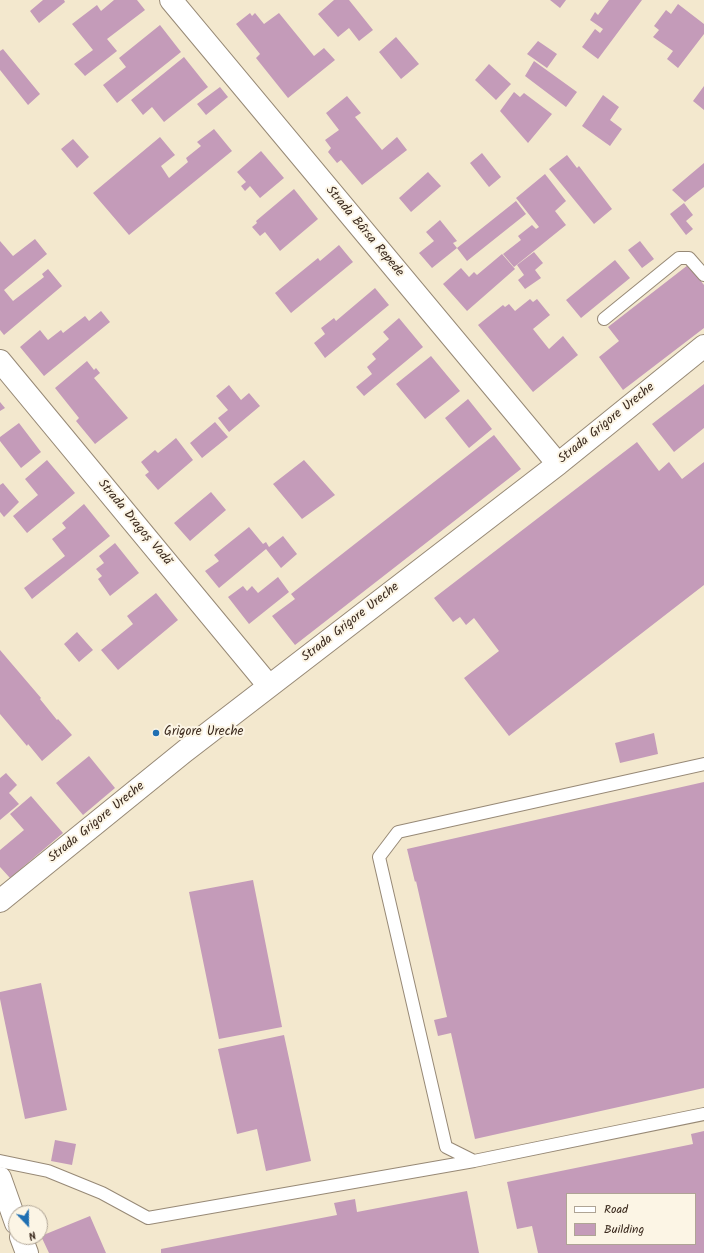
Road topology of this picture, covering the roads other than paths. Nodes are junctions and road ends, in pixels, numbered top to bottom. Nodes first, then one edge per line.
1 (171, 0) edge
2 (704, 275) edge
3 (604, 319) dead end
4 (704, 346) edge
5 (0, 360) edge
6 (558, 464) junction
7 (269, 686) junction
8 (704, 764) edge
9 (0, 902) edge
10 (704, 1114) edge
11 (0, 1161) edge
12 (474, 1161) junction
13 (0, 1178) edge
14 (10, 1205) edge

1 - 6 street, Strada Bârsa Repede
2 - 3 lane
4 - 6 street, Strada Grigore Ureche
5 - 7 street, Strada Dragoș Vodă
6 - 7 street, Strada Grigore Ureche
7 - 9 street, Strada Grigore Ureche
8 - 12 lane
10 - 12 lane
11 - 12 lane
13 - 14 street

